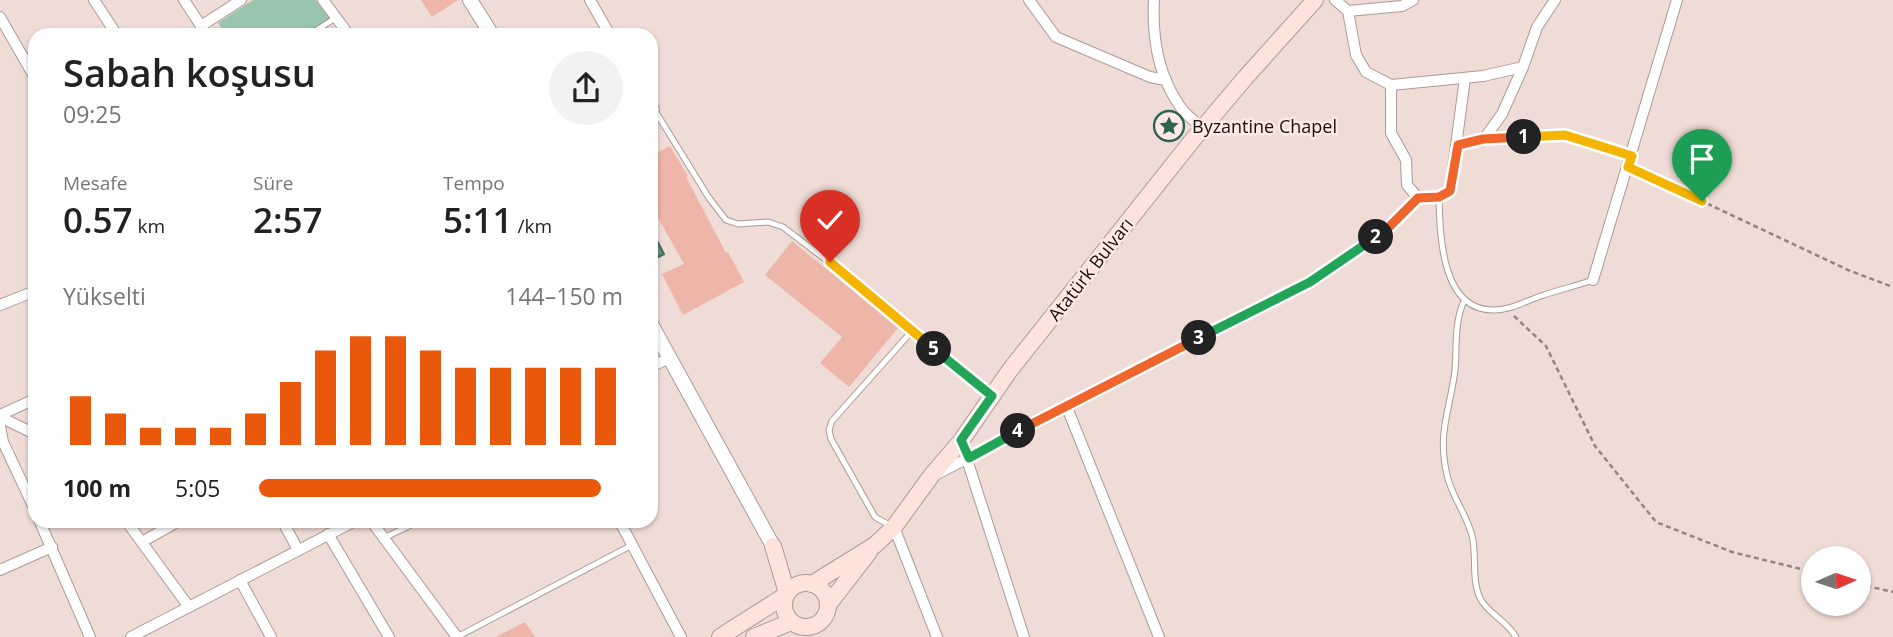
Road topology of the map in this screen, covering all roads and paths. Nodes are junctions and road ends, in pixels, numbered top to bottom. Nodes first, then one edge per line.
1 (94, 0) edge
2 (184, 0) edge
3 (241, 0) edge
4 (323, 0) edge
5 (470, 0) edge
6 (590, 0) edge
7 (1029, 0) edge
8 (1154, 0) edge
9 (1315, 0) edge
10 (1335, 0) edge
11 (1413, 0) edge
12 (1555, 0) edge
13 (1677, 0) edge
14 (1348, 11) junction
15 (0, 17) edge
16 (337, 17) junction
17 (112, 28) edge
18 (202, 28) edge
19 (208, 28) edge
20 (320, 28) edge
21 (344, 28) edge
22 (488, 28) edge
23 (606, 28) edge
24 (28, 66) edge
25 (1522, 67) junction
26 (1465, 78) junction
27 (1166, 80) junction
28 (1391, 85) junction
29 (658, 117) edge
30 (1202, 128) junction
31 (1483, 139) junction
32 (1458, 145) junction
33 (1630, 161) junction
34 (1439, 197) junction
35 (1418, 198) junction
36 (1593, 280) joint
37 (1893, 287) edge
38 (28, 294) edge
39 (1464, 301) junction
40 (0, 305) edge
41 (1507, 308) junction
42 (912, 331) junction
43 (658, 337) edge
44 (669, 358) junction
45 (658, 364) edge
46 (992, 396) junction
47 (28, 402) edge
48 (1066, 405) junction
49 (0, 416) edge
50 (0, 426) edge
51 (28, 430) edge
52 (961, 440) junction
53 (2, 443) edge
54 (969, 458) junction
55 (931, 476) junction
56 (28, 496) edge
57 (894, 527) junction
58 (43, 528) edge
59 (132, 528) edge
60 (166, 528) edge
61 (286, 528) edge
62 (340, 528) edge
63 (376, 528) edge
64 (405, 528) edge
65 (623, 528) edge
66 (328, 534) junction
67 (384, 538) junction
68 (142, 542) junction
69 (632, 545) junction
70 (875, 545) junction
71 (773, 546) junction
72 (52, 547) junction
73 (299, 550) junction
74 (1801, 569) edge
75 (0, 570) edge
76 (240, 580) junction
77 (808, 584) junction
78 (1871, 587) edge
79 (1893, 592) edge
80 (787, 594) junction
81 (189, 607) junction
82 (825, 613) junction
83 (798, 628) edge
84 (90, 637) edge
85 (131, 637) edge
86 (271, 637) edge
87 (389, 637) edge
88 (457, 637) edge
89 (681, 637) edge
90 (720, 637) edge
91 (754, 637) edge
92 (818, 637) edge
93 (937, 637) edge
94 (1024, 637) edge
95 (1159, 637) edge
96 (1516, 637) edge

1 - 17 street
2 - 18 street
3 - 19 street
4 - 16 street
5 - 22 street
6 - 23 street
7 - 27 street
8 - 27 street
9 - 30 main road, Atatürk Bulvarı
10 - 14 street
11 - 14 street
12 - 25 street
13 - 33 street
14 - 28 street
15 - 24 street
16 - 20 lane
16 - 21 street
25 - 26 street
25 - 31 street
26 - 28 street
26 - 32 street
27 - 30 street
28 - 35 street
29 - 42 lane
30 - 46 main road, Atatürk Bulvarı
31 - 32 street
31 - 33 street
32 - 34 street
33 - 36 street
33 - 37 path
34 - 35 street
34 - 39 lane
35 - 48 street
36 - 41 lane
38 - 40 street
39 - 41 lane
39 - 96 lane
41 - 74 path
42 - 46 lane
42 - 57 lane
43 - 44 street
44 - 45 street
44 - 71 street
46 - 52 main road, Atatürk Bulvarı
47 - 49 street
48 - 54 street
48 - 95 street
49 - 51 street
50 - 53 street
52 - 54 street
52 - 55 main road, Atatürk Bulvarı
53 - 56 street
54 - 55 street
54 - 94 street
55 - 57 main road, Atatürk Bulvarı
57 - 70 main road, Atatürk Bulvarı
57 - 93 street
58 - 72 street
59 - 68 street
60 - 68 street
61 - 73 street
62 - 66 street
63 - 67 street
64 - 67 lane
65 - 69 street
66 - 73 street
66 - 87 street
67 - 88 street
68 - 81 street
69 - 88 lane
69 - 89 street
70 - 77 main road, Atatürk Bulvarı
70 - 82 main road, Atatürk Bulvarı
71 - 77 main road
71 - 80 main road
72 - 75 street
72 - 84 street
73 - 76 street
76 - 81 street
76 - 86 street
77 - 80 main road
77 - 82 main road
78 - 79 path
80 - 83 main road
80 - 90 main road
81 - 85 street
82 - 83 main road
82 - 92 main road
83 - 91 main road

